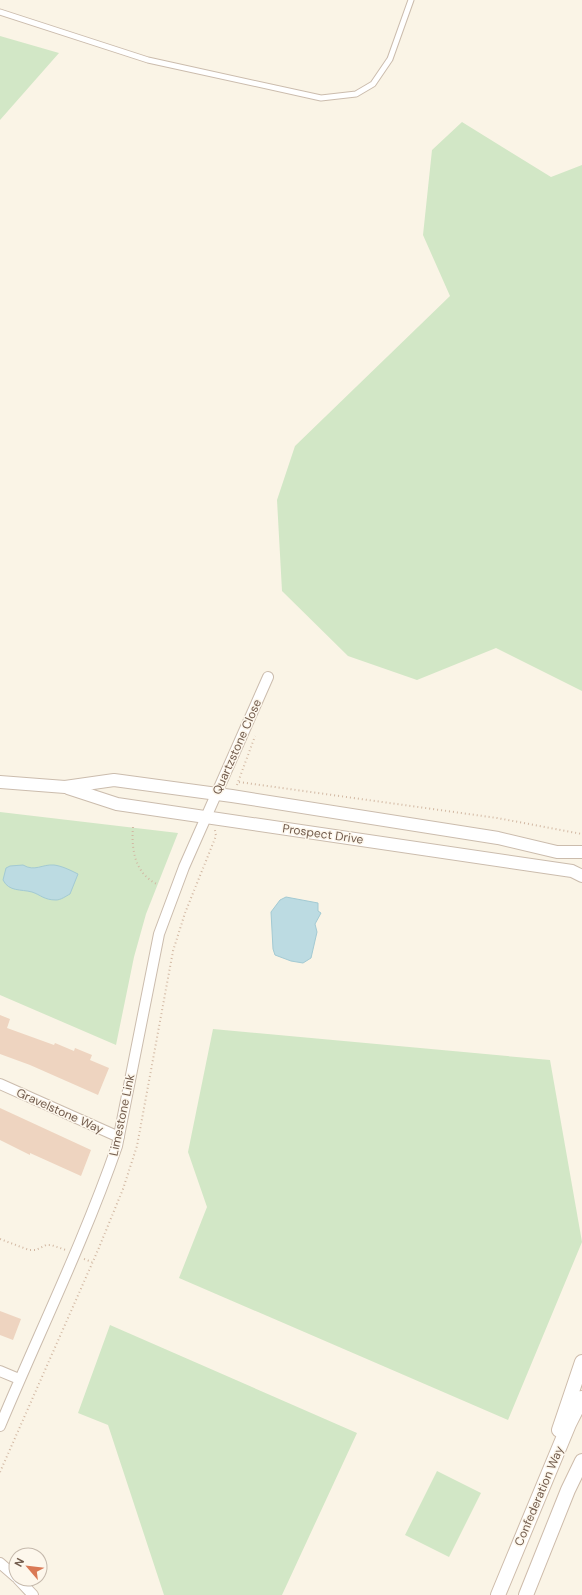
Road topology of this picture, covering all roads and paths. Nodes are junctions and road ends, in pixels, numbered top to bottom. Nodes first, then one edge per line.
1 (411, 0) edge
2 (0, 12) edge
3 (268, 677) dead end
4 (255, 735) dead end
5 (0, 782) edge
6 (65, 787) junction
7 (217, 794) junction
8 (207, 817) junction
9 (133, 827) dead end
10 (582, 834) edge
11 (582, 852) edge
12 (582, 876) edge
13 (157, 884) dead end
14 (0, 1084) edge
15 (119, 1137) junction
16 (0, 1239) edge
17 (75, 1254) junction
18 (92, 1262) dead end
19 (582, 1362) edge
20 (0, 1371) edge
21 (19, 1379) junction
22 (582, 1398) edge
23 (0, 1426) edge
24 (582, 1462) edge
25 (582, 1480) edge
26 (540, 1494) junction
27 (555, 1523) junction
28 (0, 1563) edge
29 (8, 1570) edge
30 (26, 1587) edge
31 (33, 1595) edge
32 (498, 1595) edge
33 (526, 1595) edge

1 - 2 lane
3 - 7 street, Quartzstone Close
4 - 10 path
5 - 6 street, Prospect Drive
6 - 7 street, Prospect Drive
6 - 8 street, Prospect Drive
7 - 8 street, Quartzstone Close
7 - 11 street, Prospect Drive
8 - 12 street, Prospect Drive
8 - 15 street, Limestone Link
9 - 13 path
14 - 15 street, Gravelstone Way
15 - 17 street, Limestone Link
16 - 17 path
17 - 18 path
17 - 21 street, Limestone Link
19 - 26 main road
20 - 21 street
21 - 23 street, Limestone Link
22 - 26 main road, Confederation Way
24 - 27 main road, Confederation Way
25 - 27 main road
26 - 32 main road, Confederation Way
27 - 33 main road, Confederation Way
28 - 29 street
30 - 31 street

